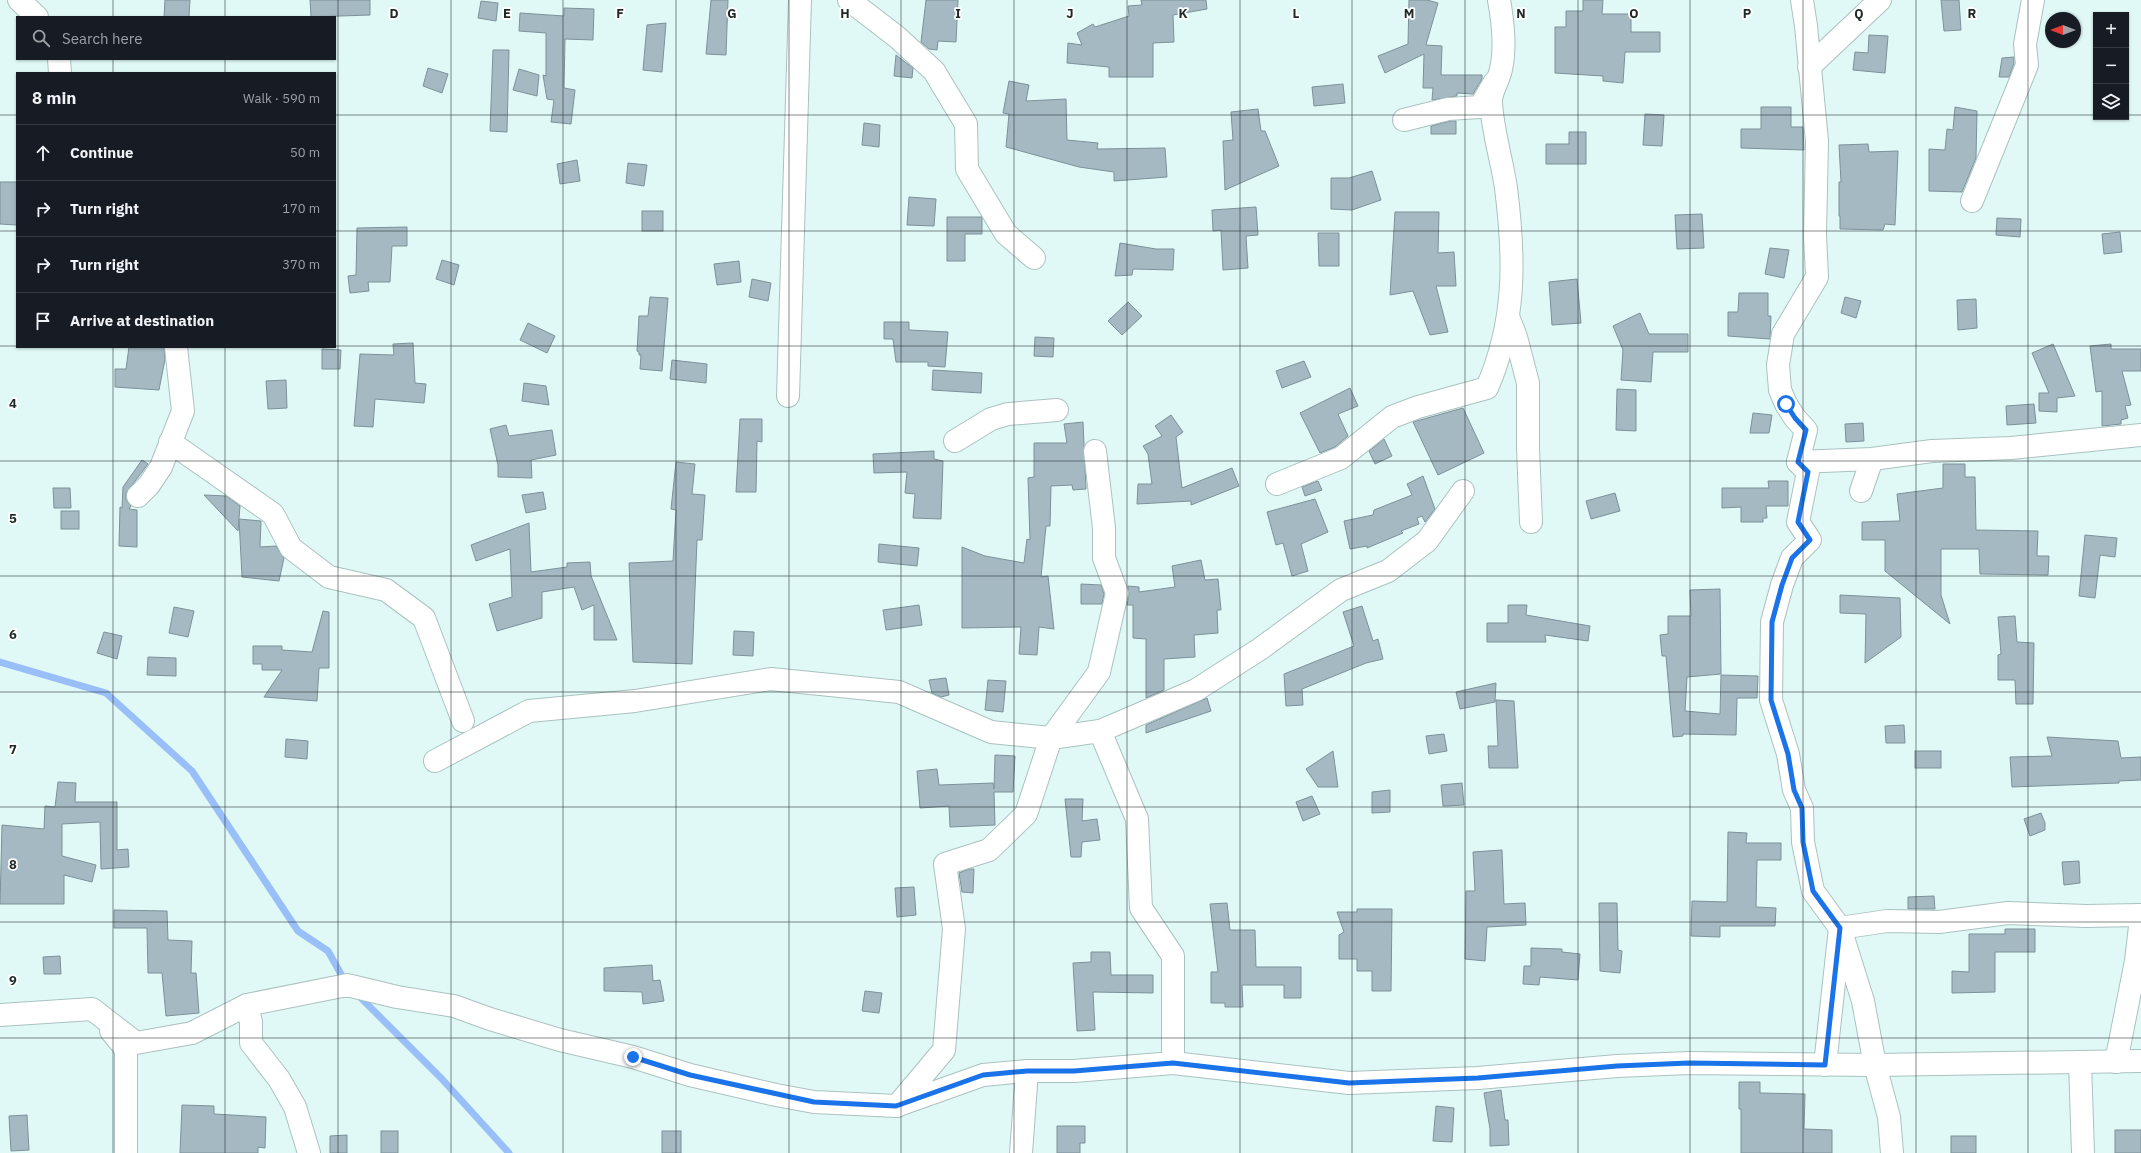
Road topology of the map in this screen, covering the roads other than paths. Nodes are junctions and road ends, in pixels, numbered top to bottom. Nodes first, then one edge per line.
1 (19, 0) edge
2 (800, 0) edge
3 (849, 0) edge
4 (1499, 0) edge
5 (1802, 0) edge
6 (1880, 0) edge
7 (2033, 0) edge
8 (36, 16) edge
9 (59, 60) edge
10 (1809, 67) junction
11 (60, 72) edge
12 (1501, 72) junction
13 (1404, 120) dead end
14 (1972, 202) dead end
15 (1034, 258) dead end
16 (1509, 319) junction
17 (176, 348) edge
18 (788, 396) dead end
19 (1057, 410) dead end
20 (2141, 435) edge
21 (954, 441) dead end
22 (170, 442) junction
23 (1095, 451) dead end
24 (1872, 459) junction
25 (1798, 462) junction
26 (1277, 484) dead end
27 (1463, 491) dead end
28 (1861, 491) dead end
29 (138, 496) dead end
30 (1531, 522) dead end
31 (463, 722) dead end
32 (1100, 731) junction
33 (1051, 738) junction
34 (435, 761) dead end
35 (2141, 916) edge
36 (1840, 928) junction
37 (247, 1005) junction
38 (92, 1009) junction
39 (0, 1015) edge
40 (2141, 1061) edge
41 (2116, 1062) junction
42 (1173, 1063) junction
43 (2080, 1063) junction
44 (1825, 1065) junction
45 (1875, 1065) junction
46 (1027, 1071) junction
47 (896, 1106) junction
48 (126, 1153) edge
49 (309, 1153) edge
50 (1021, 1153) edge
51 (1892, 1153) edge
52 (2083, 1153) edge

1 - 8 street
2 - 18 street
3 - 15 street
4 - 12 street
5 - 10 street
6 - 10 street
7 - 14 street
9 - 11 street
10 - 25 street
12 - 13 street
12 - 16 street
16 - 26 street
16 - 30 street
17 - 22 street
19 - 21 street
20 - 24 street
22 - 29 street
22 - 31 street
23 - 33 street
24 - 25 street
24 - 28 street
25 - 36 street
27 - 32 street
32 - 33 street
32 - 42 street
33 - 34 street
33 - 47 street
35 - 36 street
35 - 41 street
36 - 44 street
36 - 45 street
37 - 38 street
37 - 47 street
37 - 49 street
38 - 39 street
38 - 48 street
40 - 41 street
41 - 43 street
42 - 44 street
42 - 46 street
43 - 45 street
43 - 52 street
44 - 45 street
45 - 51 street
46 - 47 street
46 - 50 street

